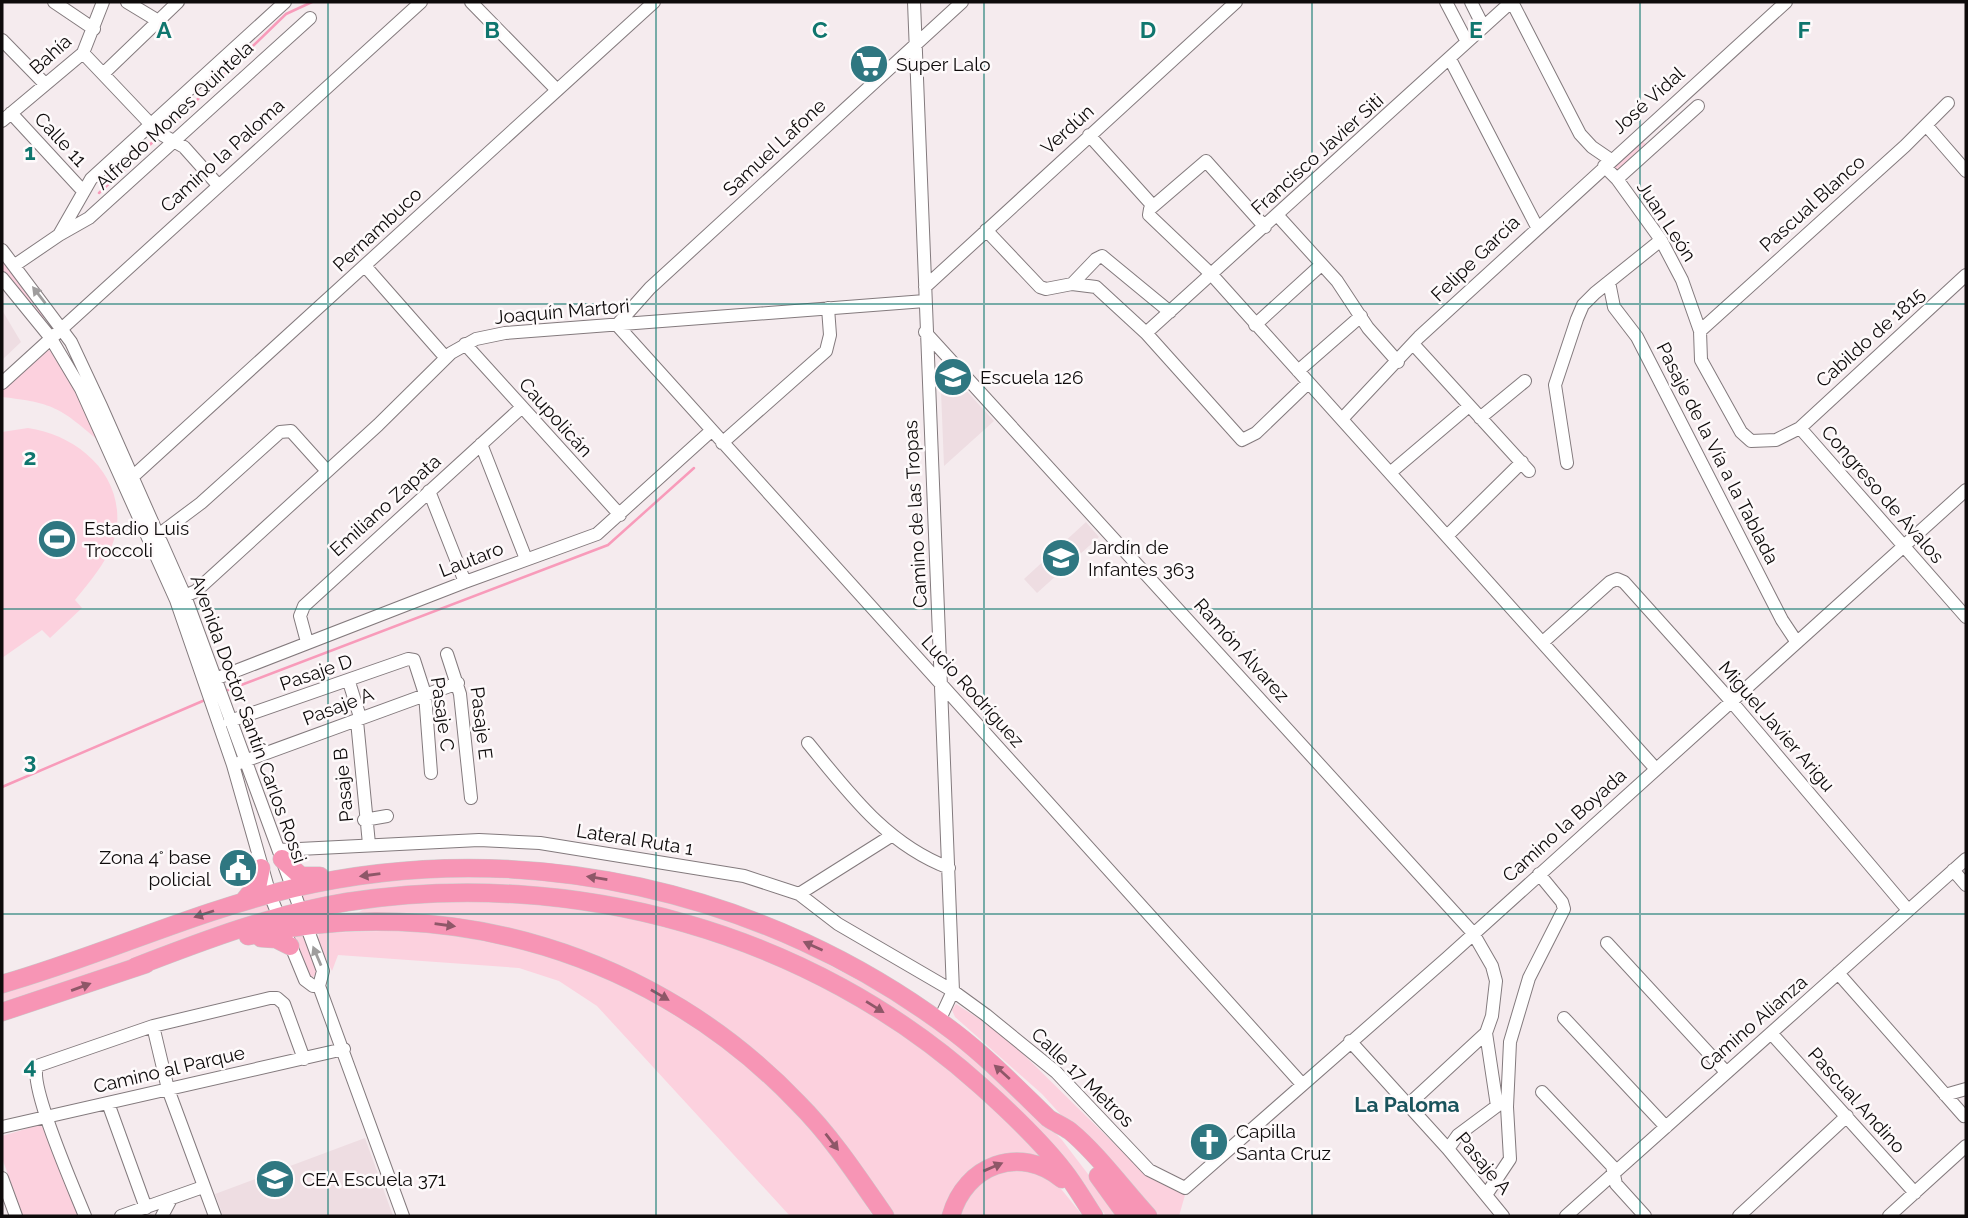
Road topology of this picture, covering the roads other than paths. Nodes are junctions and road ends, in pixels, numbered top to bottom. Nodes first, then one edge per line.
1 (54, 2) edge
2 (103, 2) edge
3 (127, 2) edge
4 (178, 2) edge
5 (285, 2) edge
6 (421, 2) edge
7 (471, 2) edge
8 (654, 2) edge
9 (914, 2) edge
10 (962, 2) edge
11 (1236, 2) edge
12 (1446, 2) edge
13 (1471, 2) edge
14 (1786, 2) edge
15 (1505, 4) edge
16 (310, 18) dead end
17 (160, 22) junction
18 (1483, 26) junction
19 (94, 29) junction
20 (2, 40) edge
21 (1467, 42) junction
22 (916, 43) junction
23 (83, 53) junction
24 (1450, 59) junction
25 (103, 74) junction
26 (46, 84) junction
27 (557, 90) junction
28 (1948, 103) dead end
29 (1698, 106) dead end
30 (6, 117) edge
31 (1926, 125) junction
32 (152, 126) junction
33 (1089, 135) junction
34 (175, 142) junction
35 (1607, 163) junction
36 (1966, 171) edge
37 (1617, 179) junction
38 (218, 185) junction
39 (83, 191) junction
40 (1151, 211) junction
41 (1278, 216) junction
42 (1265, 227) junction
43 (1536, 228) junction
44 (986, 230) junction
45 (59, 235) junction
46 (1661, 240) junction
47 (2, 250) edge
48 (15, 265) junction
49 (1321, 265) junction
50 (365, 267) junction
51 (1212, 275) junction
52 (2, 278) edge
53 (1966, 278) edge
54 (1609, 282) junction
55 (1072, 284) junction
56 (925, 287) junction
57 (925, 301) junction
58 (828, 308) junction
59 (1170, 312) junction
60 (1361, 316) junction
61 (617, 325) junction
62 (1255, 325) junction
63 (61, 326) junction
64 (1700, 331) junction
65 (925, 332) junction
66 (1146, 333) junction
67 (50, 337) junction
68 (465, 344) junction
69 (1414, 345) junction
70 (446, 358) junction
71 (1398, 362) junction
72 (1298, 371) junction
73 (88, 377) junction
74 (1525, 381) dead end
75 (2, 383) edge
76 (1308, 383) junction
77 (1469, 406) junction
78 (521, 408) junction
79 (1480, 418) junction
80 (1342, 419) junction
81 (1800, 428) junction
82 (711, 431) junction
83 (722, 443) junction
84 (481, 444) junction
85 (1567, 463) dead end
86 (327, 471) junction
87 (1390, 473) junction
88 (129, 480) junction
89 (1966, 490) edge
90 (429, 491) junction
91 (620, 515) junction
92 (1448, 535) junction
93 (154, 538) junction
94 (1904, 548) junction
95 (526, 559) junction
96 (465, 582) junction
97 (181, 598) junction
98 (1966, 617) edge
99 (1796, 641) junction
100 (307, 642) junction
101 (1543, 642) junction
102 (447, 653) dead end
103 (414, 660) joint
104 (215, 679) junction
105 (349, 682) junction
106 (458, 683) junction
107 (942, 685) junction
108 (425, 694) junction
109 (1731, 701) junction
110 (358, 719) junction
111 (230, 721) junction
112 (808, 743) dead end
113 (238, 763) junction
114 (1655, 768) junction
115 (432, 773) dead end
116 (471, 798) dead end
117 (387, 816) dead end
118 (269, 817) junction
119 (364, 820) junction
120 (247, 823) junction
121 (891, 836) junction
122 (369, 844) junction
123 (280, 855) junction
124 (1966, 859) edge
125 (261, 868) junction
126 (949, 868) junction
127 (1953, 870) junction
128 (1539, 874) junction
129 (340, 880) junction
130 (1966, 885) edge
131 (292, 889) junction
132 (800, 894) junction
133 (270, 895) junction
134 (243, 902) junction
135 (1908, 910) junction
136 (302, 919) junction
137 (280, 923) junction
138 (1473, 933) junction
139 (254, 934) junction
140 (1608, 943) dead end
141 (290, 946) junction
142 (135, 967) junction
143 (1838, 974) junction
144 (2, 985) edge
145 (319, 986) junction
146 (953, 991) junction
147 (2, 1012) edge
148 (1564, 1018) dead end
149 (939, 1021) junction
150 (153, 1026) junction
151 (1486, 1033) junction
152 (1771, 1033) junction
153 (1350, 1041) junction
154 (344, 1049) junction
155 (304, 1059) junction
156 (1726, 1072) junction
157 (1301, 1083) junction
158 (169, 1089) junction
159 (1966, 1089) edge
160 (1542, 1092) dead end
161 (1945, 1095) junction
162 (108, 1103) junction
163 (1408, 1105) junction
164 (1502, 1107) junction
165 (1847, 1116) junction
166 (1965, 1116) edge
167 (46, 1117) junction
168 (1050, 1120) junction
169 (2, 1126) edge
170 (1666, 1127) junction
171 (1966, 1146) edge
172 (1448, 1149) junction
173 (1614, 1175) junction
174 (2, 1178) edge
175 (203, 1188) junction
176 (1185, 1188) joint
177 (4, 1193) edge
178 (1915, 1194) junction
179 (1486, 1195) junction
180 (172, 1199) junction
181 (146, 1208) junction
182 (1089, 1210) edge
183 (16, 1216) edge
184 (85, 1216) edge
185 (121, 1216) edge
186 (162, 1216) edge
187 (215, 1216) edge
188 (403, 1216) edge
189 (885, 1216) edge
190 (951, 1216) edge
191 (1127, 1216) edge
192 (1148, 1216) edge
193 (1503, 1216) edge
194 (1566, 1216) edge
195 (1645, 1216) edge
196 (1738, 1216) edge
197 (1889, 1216) edge

1 - 19 street
2 - 19 street, Bahía
3 - 17 street
4 - 17 street
5 - 32 street, Alfredo Mones Quintela
6 - 38 street, Camino la Paloma
7 - 27 street
8 - 27 street, Pernambuco
9 - 22 street, Camino de las Tropas
10 - 22 street, Samuel Lafone
11 - 33 street, Verdún
12 - 21 street
13 - 18 street
14 - 35 street, José Vidal
15 - 18 street, Francisco Javier Siti
15 - 35 street, Juan León
16 - 34 street, Alfredo Mones Quintela
17 - 25 street
18 - 21 street, Francisco Javier Siti
19 - 23 street, Bahía
20 - 26 street
21 - 24 street, Francisco Javier Siti
22 - 56 street, Camino de las Tropas
22 - 61 street, Samuel Lafone
23 - 25 street
23 - 26 street, Bahía
24 - 41 street, Francisco Javier Siti
24 - 43 street, Felipe García
25 - 32 street
26 - 30 street, Bahía
27 - 50 street, Pernambuco
28 - 31 street, Pascual Blanco
29 - 37 street, José Vidal
30 - 39 street, Calle 11
31 - 36 street
31 - 64 street, Pascual Blanco
32 - 34 street
32 - 39 street, Alfredo Mones Quintela
33 - 40 street
33 - 44 street, Verdún
34 - 38 street
34 - 45 street, Alfredo Mones Quintela
35 - 37 street, Juan León
35 - 43 street, José Vidal
37 - 46 street, Juan León
38 - 63 street, Camino la Paloma
39 - 45 street, Alfredo Mones Quintela
40 - 42 street
40 - 51 street
41 - 42 street, Francisco Javier Siti
41 - 49 street
42 - 51 street, Francisco Javier Siti
43 - 69 street, Felipe García
44 - 55 street
44 - 56 street, Verdún
45 - 48 street, Alfredo Mones Quintela
46 - 54 street
46 - 64 street, Juan León
47 - 48 street, Avenida Doctor Santín Carlos Rossi
63 -> 48 street, Avenida Doctor Santín Carlos Rossi
49 - 60 street
49 - 62 street
50 - 70 street
50 - 88 street, Pernambuco
51 - 59 street, Francisco Javier Siti
51 - 62 street
52 - 67 street, Avenida Doctor Santín Carlos Rossi
53 - 81 street, Cabildo de 1815
54 - 85 street
54 - 99 street, Pasaje de la Vía a la Tablada
55 - 59 street
55 - 66 street
56 - 57 street, Camino de las Tropas
57 - 58 street, Joaquín Martori
57 - 65 street, Camino de las Tropas
58 - 61 street, Joaquín Martori
58 - 83 street
59 - 66 street, Francisco Javier Siti
60 - 71 street
60 - 72 street
61 - 68 street, Joaquín Martori
61 - 82 street, Lucio Rodríguez
62 - 72 street
63 - 67 street, Camino la Paloma
63 - 73 street, Avenida Doctor Santín Carlos Rossi
64 - 81 street, Juan León
65 - 107 street, Camino de las Tropas
65 - 138 street, Ramón Álvarez
66 - 76 street
67 - 73 street
67 - 75 street
67 - 88 street, Avenida Doctor Santín Carlos Rossi
68 - 70 street, Joaquín Martori
68 - 78 street, Caupolicán
69 - 71 street, Felipe García
69 - 77 street
70 - 86 street, Joaquín Martori
71 - 80 street, Felipe García
72 - 76 street
73 - 88 street, Avenida Doctor Santín Carlos Rossi
74 - 79 street
76 - 80 street
77 - 79 street
77 - 87 street
78 - 84 street, Emiliano Zapata
78 - 91 street, Caupolicán
79 - 92 street
80 - 87 street
81 - 94 street, Congreso de Ávalos
82 - 83 street, Lucio Rodríguez
82 - 91 street, Lautaro
83 - 107 street, Lucio Rodríguez
84 - 90 street, Emiliano Zapata
84 - 95 street
86 - 93 street
86 - 97 street, Joaquín Martori
87 - 92 street
88 - 93 street, Avenida Doctor Santín Carlos Rossi
89 - 94 street, Camino la Boyada
90 - 96 street
90 - 100 street, Emiliano Zapata
91 - 95 street, Lautaro
92 - 101 street
93 - 97 street, Avenida Doctor Santín Carlos Rossi
94 - 98 street, Congreso de Ávalos
94 - 99 street, Camino la Boyada
95 - 96 street, Lautaro
96 - 100 street, Lautaro
97 - 104 street, Avenida Doctor Santín Carlos Rossi
97 - 113 street, Avenida Doctor Santín Carlos Rossi
99 - 109 street, Camino la Boyada
100 - 104 street, Lautaro
101 - 109 street, Miguel Javier Arigu
101 - 114 street
102 - 106 street, Pasaje E
103 - 105 street, Pasaje D
103 - 108 street, Pasaje C
104 - 111 street, Avenida Doctor Santín Carlos Rossi
105 - 110 street, Pasaje B
105 - 111 street, Pasaje D
106 - 108 street, Pasaje A
106 - 116 street, Pasaje E
107 - 126 street, Camino de las Tropas
107 - 157 street, Lucio Rodríguez
108 - 110 street, Pasaje A
108 - 115 street, Pasaje C
109 - 114 street, Camino la Boyada
109 - 135 street, Miguel Javier Arigu
110 - 113 street, Pasaje A
110 - 119 street, Pasaje B
111 - 113 street, Avenida Doctor Santín Carlos Rossi
112 - 121 street
113 - 118 street, Avenida Doctor Santín Carlos Rossi
113 - 120 street, Avenida Doctor Santín Carlos Rossi
114 - 128 street, Camino la Boyada
117 - 119 street
118 - 120 street
118 - 123 street, Avenida Doctor Santín Carlos Rossi
119 - 122 street, Pasaje B
120 - 125 street, Avenida Doctor Santín Carlos Rossi
121 - 126 street
121 - 132 street
122 - 123 street, Lateral Ruta 1
122 - 132 street, Lateral Ruta 1
123 - 129 highway
123 - 131 street, Avenida Doctor Santín Carlos Rossi
124 - 127 street, Camino Alianza
125 - 133 street, Avenida Doctor Santín Carlos Rossi
125 - 134 highway
126 - 146 street, Camino de las Tropas
127 - 130 street
127 - 135 street, Camino Alianza
128 - 138 street, Camino la Boyada
128 - 164 street
129 - 131 highway
149 -> 129 highway
131 - 133 highway
131 - 136 street, Avenida Doctor Santín Carlos Rossi
132 - 146 street, Lateral Ruta 1
133 - 134 highway
133 - 137 street, Avenida Doctor Santín Carlos Rossi
134 -> 144 highway
135 - 143 street, Camino Alianza
136 - 137 highway
145 -> 136 street, Avenida Doctor Santín Carlos Rossi
136 -> 182 highway
136 -> 189 highway
137 - 139 highway
137 - 141 street, Avenida Doctor Santín Carlos Rossi
137 - 142 highway
138 - 151 street
138 - 153 street, Camino la Boyada
139 - 141 highway
139 - 142 highway
140 - 156 street
141 - 145 street, Avenida Doctor Santín Carlos Rossi
147 -> 142 highway
143 - 152 street, Camino Alianza
143 - 161 street
145 - 154 street, Avenida Doctor Santín Carlos Rossi
146 - 149 street, Camino de las Tropas
146 - 176 street, Calle 17 Metros
148 - 170 street
168 -> 149 highway
150 - 155 street
150 - 158 street
150 - 167 street
151 - 163 street
151 - 164 street
152 - 156 street, Camino Alianza
152 - 165 street, Pascual Andino
153 - 157 street, Camino la Boyada
153 - 163 street, Pasaje A
154 - 155 street, Camino al Parque
154 - 188 street, Avenida Doctor Santín Carlos Rossi
155 - 158 street, Camino al Parque
156 - 170 street, Camino Alianza
157 - 176 street, Camino la Boyada
158 - 162 street, Camino al Parque
158 - 175 street
159 - 161 street
160 - 173 street
161 - 166 street
162 - 167 street, Camino al Parque
162 - 181 street
163 - 172 street, Pasaje A
164 - 172 street
164 - 179 street
165 - 178 street, Pascual Andino
165 - 196 street
167 - 169 street, Camino al Parque
167 - 184 street
168 - 191 highway
168 - 192 highway
170 - 173 street, Camino Alianza
171 - 178 street
172 - 179 street, Pasaje A
173 - 194 street, Camino Alianza
173 - 195 street
174 - 177 street
175 - 180 street
175 - 187 street
177 - 183 street
178 - 197 street
179 - 193 street, Pasaje A
180 - 181 street
180 - 186 street
181 - 185 street
190 -> 182 highway

